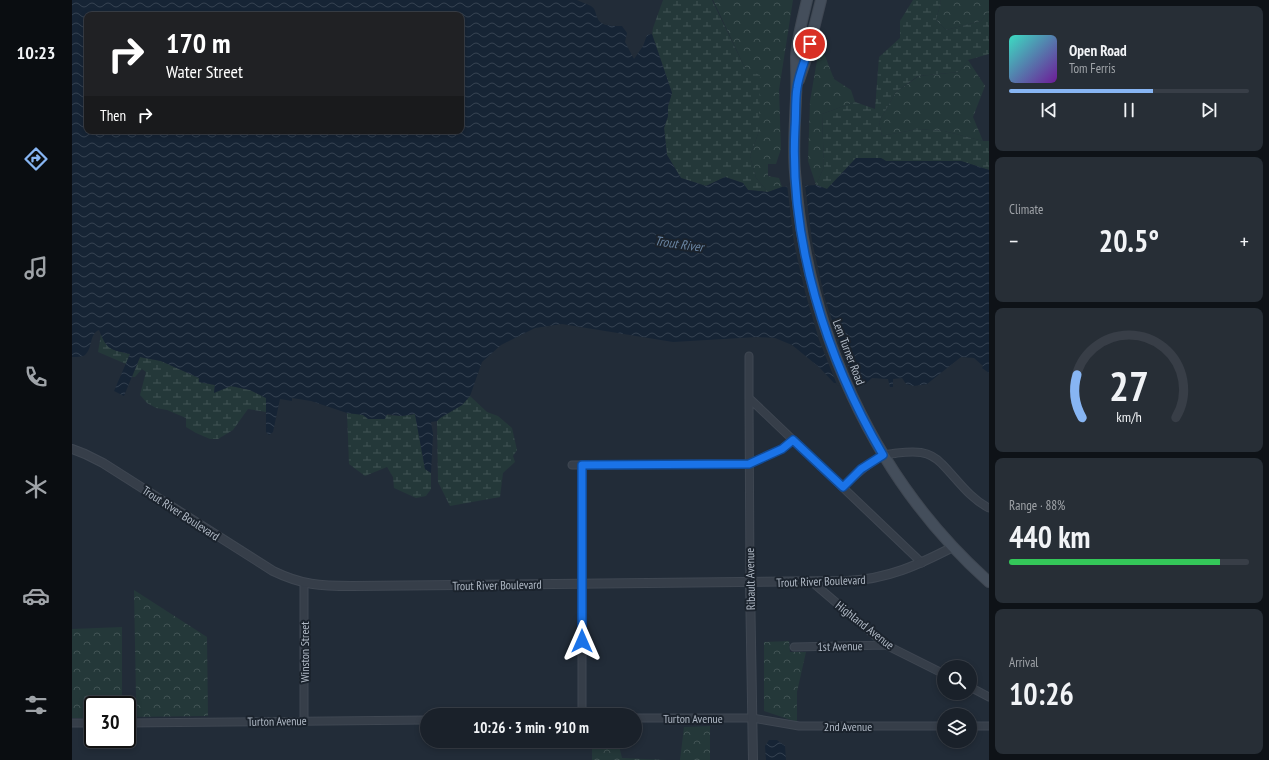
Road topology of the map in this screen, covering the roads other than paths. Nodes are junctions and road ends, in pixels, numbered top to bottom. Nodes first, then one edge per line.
1 (807, 0) edge
2 (821, 0) edge
3 (797, 87) junction
4 (749, 356) dead end
5 (749, 398) junction
6 (793, 440) junction
7 (72, 449) edge
8 (883, 455) junction
9 (749, 464) junction
10 (572, 465) dead end
11 (582, 465) junction
12 (843, 487) junction
13 (989, 508) edge
14 (954, 548) junction
15 (922, 563) junction
16 (812, 582) junction
17 (989, 582) edge
18 (304, 583) junction
19 (750, 583) junction
20 (582, 584) junction
21 (886, 645) junction
22 (794, 647) dead end
23 (937, 670) edge
24 (977, 691) edge
25 (989, 697) edge
26 (582, 708) edge
27 (642, 718) edge
28 (752, 718) junction
29 (420, 720) edge
30 (304, 721) junction
31 (72, 723) edge
32 (84, 723) edge
33 (136, 723) edge
34 (937, 726) edge
35 (977, 726) edge
36 (989, 726) edge
37 (753, 760) edge

1 - 3 main road, Lem Turner Road
2 - 3 main road, Lem Turner Road
3 - 8 main road, Lem Turner Road
4 - 5 street, Ribault Avenue
5 - 6 street
5 - 9 street, Ribault Avenue
6 - 9 street
6 - 12 street
7 - 18 street, Trout River Boulevard
8 - 12 street
8 - 13 street
8 - 14 main road, Lem Turner Road
9 - 11 street
9 - 19 street, Ribault Avenue
10 - 11 street
11 - 20 street
12 - 15 street
14 - 15 street, Trout River Boulevard
14 - 17 main road, Lem Turner Road
15 - 16 street, Trout River Boulevard
16 - 19 street, Trout River Boulevard
16 - 21 street, Highland Avenue
18 - 20 street, Trout River Boulevard
18 - 30 street, Winston Street
19 - 20 street, Trout River Boulevard
19 - 28 street, Ribault Avenue
20 - 26 street
21 - 22 street, 1st Avenue
21 - 23 street, Highland Avenue
24 - 25 street
27 - 28 street, Turton Avenue
28 - 34 street, 2nd Avenue
28 - 37 street, Ribault Avenue
29 - 30 street, Turton Avenue
30 - 33 street, Turton Avenue
31 - 32 street
35 - 36 street

